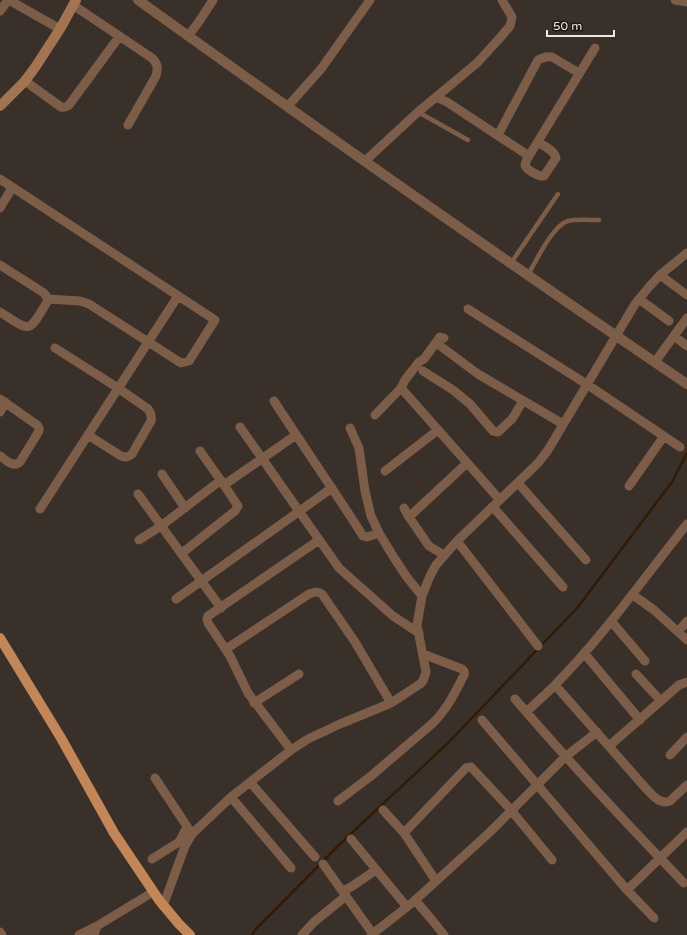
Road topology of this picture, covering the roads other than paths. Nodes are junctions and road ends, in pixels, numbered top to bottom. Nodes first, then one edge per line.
1 (8, 0) edge
2 (138, 0) edge
3 (212, 0) edge
4 (370, 0) edge
5 (502, 0) edge
6 (676, 0) edge
7 (687, 2) edge
8 (74, 3) edge
9 (0, 11) edge
10 (60, 29) junction
11 (119, 36) junction
12 (188, 36) junction
13 (595, 48) dead end
14 (579, 73) junction
15 (24, 81) junction
16 (436, 97) junction
17 (0, 106) edge
18 (288, 106) junction
19 (418, 112) junction
20 (128, 126) dead end
21 (498, 135) junction
22 (468, 140) dead end
23 (538, 142) junction
24 (529, 156) junction
25 (365, 161) junction
26 (0, 179) edge
27 (12, 188) junction
28 (558, 194) dead end
29 (0, 208) edge
30 (599, 220) dead end
31 (687, 253) edge
32 (511, 263) junction
33 (0, 265) edge
34 (528, 275) junction
35 (660, 275) junction
36 (687, 295) edge
37 (178, 296) junction
38 (639, 298) junction
39 (48, 299) junction
40 (468, 309) dead end
41 (0, 312) edge
42 (687, 318) edge
43 (669, 321) dead end
44 (616, 336) junction
45 (674, 336) junction
46 (149, 342) junction
47 (687, 346) edge
48 (55, 348) dead end
49 (655, 362) junction
50 (423, 371) dead end
51 (687, 384) edge
52 (588, 386) junction
53 (118, 388) junction
54 (401, 388) junction
55 (3, 400) edge
56 (274, 401) dead end
57 (523, 401) junction
58 (0, 412) edge
59 (375, 415) dead end
60 (563, 424) junction
61 (240, 427) dead end
62 (350, 428) dead end
63 (438, 430) junction
64 (88, 435) junction
65 (296, 436) junction
66 (664, 436) junction
67 (680, 447) dead end
68 (200, 451) dead end
69 (0, 456) edge
70 (263, 459) junction
71 (467, 463) junction
72 (385, 472) dead end
73 (162, 474) dead end
74 (222, 482) junction
75 (518, 483) junction
76 (629, 486) dead end
77 (332, 488) junction
78 (138, 494) dead end
79 (500, 500) junction
80 (493, 507) junction
81 (185, 508) junction
82 (404, 508) dead end
83 (40, 509) dead end
84 (299, 511) junction
85 (409, 517) junction
86 (161, 526) junction
87 (685, 530) edge
88 (379, 533) junction
89 (139, 540) dead end
90 (319, 540) junction
91 (458, 541) junction
92 (182, 554) junction
93 (444, 555) junction
94 (586, 560) dead end
95 (202, 581) junction
96 (563, 587) dead end
97 (633, 594) junction
98 (422, 596) junction
99 (176, 599) dead end
100 (221, 608) junction
101 (611, 621) junction
102 (687, 621) edge
103 (678, 632) junction
104 (419, 634) junction
105 (0, 638) edge
106 (687, 640) edge
107 (538, 646) dead end
108 (226, 649) junction
109 (584, 653) junction
110 (422, 654) junction
111 (645, 661) dead end
112 (299, 674) dead end
113 (636, 674) dead end
114 (687, 682) edge
115 (555, 685) junction
116 (515, 699) dead end
117 (661, 701) junction
118 (254, 703) junction
119 (391, 703) junction
120 (526, 712) junction
121 (482, 720) dead end
122 (640, 720) junction
123 (597, 732) junction
124 (687, 737) edge
125 (609, 746) junction
126 (291, 750) junction
127 (670, 754) dead end
128 (566, 757) junction
129 (155, 778) dead end
130 (250, 782) junction
131 (687, 785) edge
132 (537, 786) junction
133 (231, 797) junction
134 (338, 801) dead end
135 (383, 810) dead end
136 (511, 810) junction
137 (190, 830) junction
138 (687, 832) edge
139 (404, 833) junction
140 (351, 839) dead end
141 (315, 857) dead end
142 (660, 858) junction
143 (152, 859) dead end
144 (552, 860) dead end
145 (324, 864) dead end
146 (291, 868) dead end
147 (376, 870) junction
148 (436, 882) junction
149 (684, 883) dead end
150 (627, 890) junction
151 (154, 892) junction
152 (346, 896) junction
153 (415, 900) junction
154 (163, 906) junction
155 (407, 907) junction
156 (654, 918) dead end
157 (96, 931) edge
158 (0, 932) edge
159 (372, 934) edge
160 (2, 935) edge
161 (79, 935) edge
162 (190, 935) edge
163 (302, 935) edge
164 (443, 935) edge

1 - 9 street
1 - 10 street
2 - 12 street
3 - 12 street
4 - 18 street
5 - 16 street
6 - 7 street
8 - 10 main road
8 - 11 street
10 - 15 main road
11 - 15 street
11 - 20 street
12 - 18 street
13 - 14 street
14 - 21 street
14 - 23 street
15 - 17 main road
16 - 19 street
16 - 21 street
18 - 25 street
19 - 22 lane
19 - 25 street
21 - 24 street
23 - 24 street
23 - 24 street
25 - 32 street
26 - 27 street
27 - 29 street
27 - 37 street
28 - 32 lane
30 - 34 lane
31 - 35 street
32 - 34 street
33 - 39 street
34 - 44 street
35 - 36 street
35 - 38 street
37 - 46 street
37 - 46 street
38 - 43 street
38 - 44 street
39 - 41 street
39 - 46 street
40 - 52 street
42 - 45 street
44 - 49 street
44 - 52 street
45 - 47 street
45 - 49 street
46 - 53 street
48 - 53 street
49 - 51 street
50 - 57 street
52 - 60 street
52 - 66 street
53 - 64 street
53 - 64 street
54 - 57 street
54 - 59 street
54 - 63 street
55 - 58 street
55 - 69 street
56 - 65 street
57 - 60 street
60 - 75 street
61 - 70 street
62 - 88 street
63 - 71 street
63 - 72 street
64 - 83 street
65 - 70 street
65 - 77 street
66 - 67 street
66 - 76 street
68 - 74 street
70 - 74 street
70 - 84 street
71 - 79 street
71 - 85 street
73 - 81 street
74 - 81 street
74 - 92 street
75 - 79 street
75 - 94 street
77 - 84 street
77 - 88 street
78 - 86 street
79 - 80 street
80 - 91 street
80 - 96 street
81 - 86 street
82 - 85 street
84 - 90 street
84 - 95 street
85 - 93 street
86 - 89 street
86 - 92 street
87 - 97 street
88 - 98 street
90 - 100 street
90 - 104 street
91 - 93 street
91 - 107 street
92 - 95 street
93 - 98 street
95 - 99 street
95 - 100 street
97 - 101 street
97 - 103 street
98 - 104 street
100 - 108 street
101 - 109 street
101 - 111 street
102 - 103 street
103 - 106 street
104 - 110 street
105 - 151 main road
108 - 118 street
108 - 119 street
109 - 115 street
109 - 122 street
110 - 119 street
110 - 134 street
112 - 118 street
113 - 117 street
114 - 117 street
115 - 120 street
115 - 123 street
116 - 120 street
117 - 122 street
118 - 126 street
119 - 126 street
120 - 128 street
121 - 132 street
122 - 125 street
123 - 125 street
123 - 128 street
124 - 127 street
125 - 131 street
126 - 130 street
128 - 132 street
128 - 142 street
129 - 137 street
130 - 133 street
130 - 141 street
132 - 136 street
132 - 150 street
133 - 137 street
133 - 146 street
135 - 139 street
136 - 139 street
136 - 144 street
136 - 148 street
137 - 143 street
137 - 154 street
138 - 142 street
139 - 148 street
140 - 147 street
142 - 149 street
142 - 150 street
145 - 152 street
147 - 152 street
147 - 155 street
148 - 153 street
150 - 156 street
151 - 154 main road
151 - 157 street
152 - 159 street
152 - 163 street
153 - 155 street
153 - 164 street
154 - 162 main road
155 - 159 street
157 - 161 street
158 - 160 street

